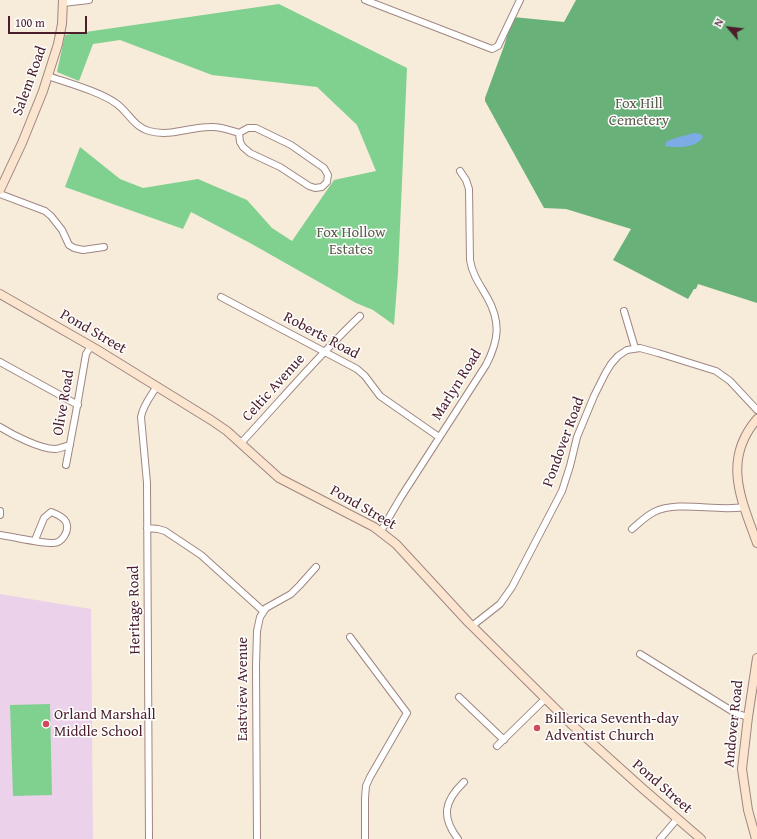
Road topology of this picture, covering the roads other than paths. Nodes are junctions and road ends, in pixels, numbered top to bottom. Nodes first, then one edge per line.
1 (89, 0) edge
2 (365, 0) edge
3 (520, 0) edge
4 (63, 2) edge
5 (48, 76) junction
6 (239, 133) junction
7 (460, 171) dead end
8 (0, 190) edge
9 (0, 194) edge
10 (104, 247) dead end
11 (0, 294) edge
12 (221, 297) dead end
13 (624, 311) dead end
14 (360, 316) dead end
15 (91, 346) junction
16 (635, 348) junction
17 (324, 351) junction
18 (0, 362) edge
19 (157, 386) junction
20 (78, 404) junction
21 (757, 410) edge
22 (757, 419) edge
23 (0, 427) edge
24 (439, 437) junction
25 (241, 443) junction
26 (70, 445) junction
27 (66, 465) dead end
28 (744, 507) junction
29 (0, 511) edge
30 (0, 516) edge
31 (147, 528) junction
32 (632, 529) dead end
33 (381, 531) junction
34 (0, 535) edge
35 (35, 540) junction
36 (757, 543) edge
37 (316, 567) dead end
38 (263, 611) junction
39 (472, 626) junction
40 (350, 637) dead end
41 (640, 654) dead end
42 (757, 658) edge
43 (459, 697) dead end
44 (545, 699) junction
45 (748, 717) junction
46 (504, 740) junction
47 (497, 746) dead end
48 (464, 782) dead end
49 (677, 820) junction
50 (150, 839) edge
51 (257, 839) edge
52 (365, 839) edge
53 (458, 839) edge
54 (660, 839) edge
55 (701, 839) edge
56 (756, 839) edge

1 - 4 street
2 - 3 street
4 - 5 street, Salem Road
5 - 6 street
5 - 8 street, Salem Road
6 - 6 street
7 - 24 street, Marlyn Road
9 - 10 street
11 - 15 street, Pond Street
12 - 17 street, Roberts Road
13 - 16 street
14 - 17 street, Celtic Avenue
15 - 19 street, Pond Street
15 - 20 street, Olive Road
16 - 21 street
16 - 39 street, Pondover Road
17 - 24 street, Roberts Road
17 - 25 street, Celtic Avenue
18 - 20 street
19 - 25 street, Pond Street
19 - 31 street, Heritage Road
20 - 26 street, Olive Road
22 - 28 street
23 - 26 street
24 - 33 street, Marlyn Road
25 - 33 street, Pond Street
26 - 27 street, Olive Road
28 - 32 street
28 - 36 street
29 - 30 street
31 - 38 street
31 - 50 street, Heritage Road
33 - 39 street, Pond Street
34 - 35 street
35 - 35 street
37 - 38 street
38 - 51 street, Eastview Avenue
39 - 44 street, Pond Street
40 - 52 street
41 - 45 street
42 - 45 street, Andover Road
43 - 46 street
44 - 46 street
44 - 49 street, Pond Street
45 - 56 street, Andover Road
46 - 47 street
48 - 53 street
49 - 54 street
49 - 55 street, Pond Street

